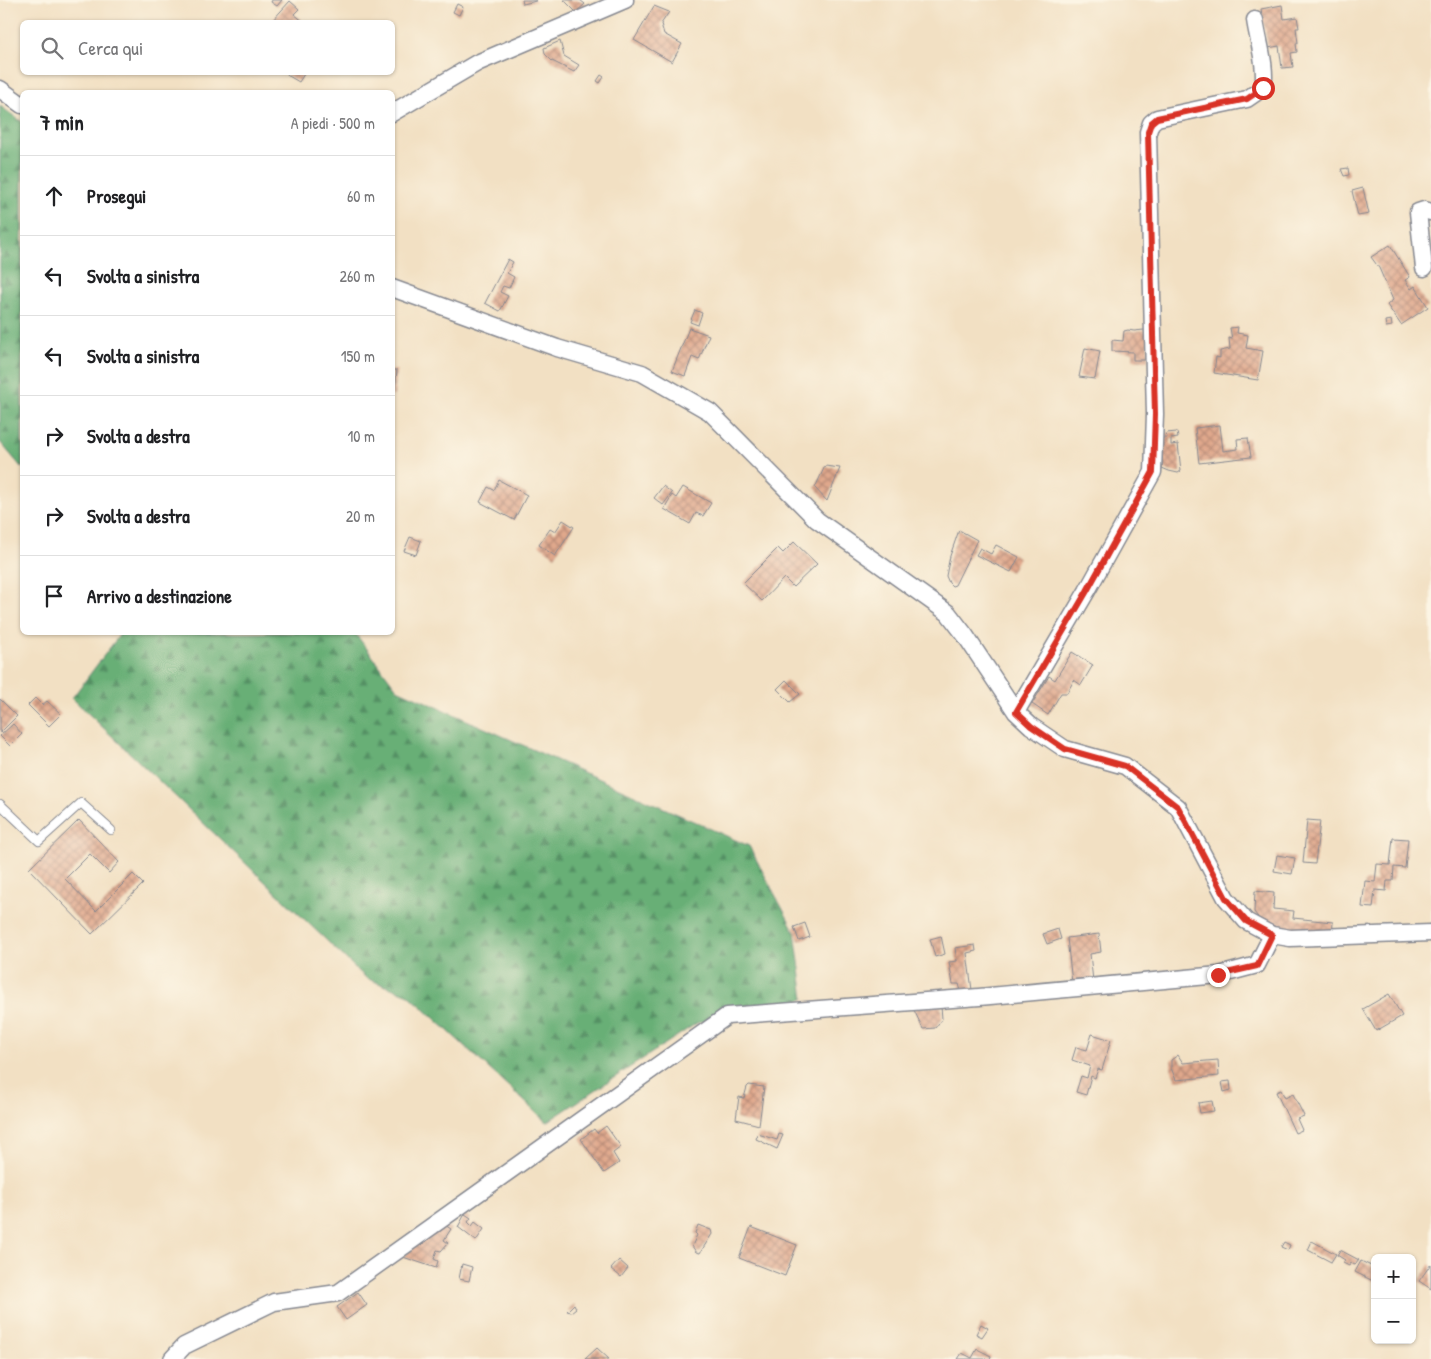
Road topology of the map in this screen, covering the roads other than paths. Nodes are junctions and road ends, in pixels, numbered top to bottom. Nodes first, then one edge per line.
1 (625, 0) edge
2 (1255, 20) dead end
3 (0, 89) edge
4 (20, 104) edge
5 (395, 111) edge
6 (1431, 212) edge
7 (1424, 268) dead end
8 (395, 289) edge
9 (1016, 712) junction
10 (0, 804) edge
11 (111, 830) dead end
12 (1431, 933) edge
13 (1272, 935) junction
14 (172, 1359) edge

1 - 5 street
2 - 9 street
3 - 4 street
6 - 7 street
8 - 9 street
9 - 13 street
10 - 11 lane
12 - 13 street
13 - 14 street

